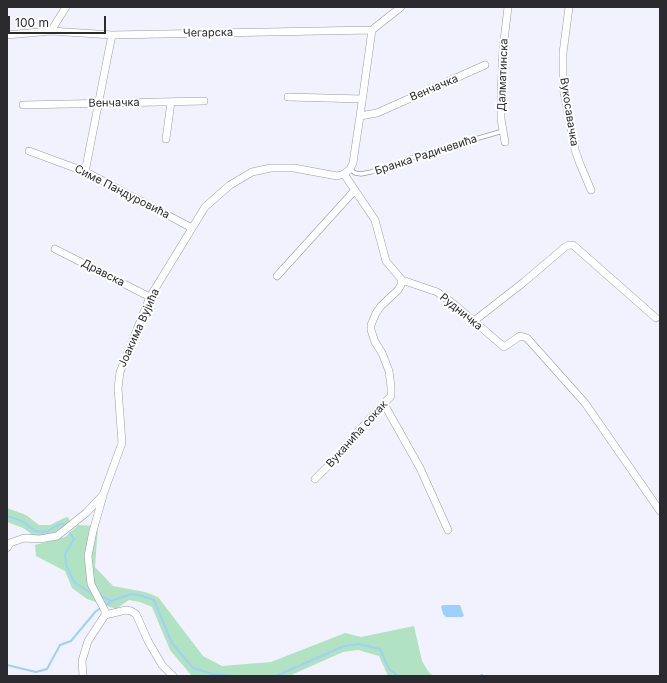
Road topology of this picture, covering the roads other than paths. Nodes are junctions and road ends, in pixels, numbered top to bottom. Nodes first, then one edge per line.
1 (66, 7) edge
2 (401, 7) edge
3 (508, 7) edge
4 (569, 7) edge
5 (372, 30) junction
6 (52, 31) junction
7 (7, 35) edge
8 (112, 35) junction
9 (485, 66) dead end
10 (288, 98) dead end
11 (362, 99) junction
12 (204, 101) dead end
13 (172, 102) junction
14 (99, 103) junction
15 (23, 105) dead end
16 (360, 116) junction
17 (503, 131) junction
18 (166, 139) dead end
19 (505, 142) dead end
20 (29, 151) dead end
21 (350, 169) junction
22 (86, 172) junction
23 (344, 174) junction
24 (355, 190) junction
25 (591, 190) dead end
26 (192, 228) junction
27 (55, 249) dead end
28 (277, 276) dead end
29 (402, 280) junction
30 (150, 297) junction
31 (656, 318) dead end
32 (474, 321) junction
33 (384, 404) junction
34 (315, 479) dead end
35 (103, 495) junction
36 (660, 511) edge
37 (448, 530) dead end
38 (7, 548) edge
39 (105, 613) junction
40 (83, 676) edge
41 (173, 676) edge

1 - 6 street
2 - 5 street
3 - 17 street, Далматинска
4 - 25 street, Вукосавачка
5 - 8 street, Чегарска
5 - 11 street
6 - 7 street, Чегарска
6 - 8 street, Чегарска
8 - 14 street
9 - 16 street, Венчачка
10 - 11 street
11 - 16 street
12 - 13 street, Венчачка
13 - 14 street, Венчачка
13 - 18 street
14 - 15 street, Венчачка
14 - 22 street
16 - 21 street
17 - 19 street, Далматинска
17 - 21 lane, Бранка Радичевића
20 - 22 street, Симе Пандуровића
21 - 23 street
22 - 26 street, Симе Пандуровића
23 - 24 street
23 - 26 street, Јоакима Вујића
24 - 28 street
24 - 29 street
26 - 30 street, Јоакима Вујића
27 - 30 street, Дравска
29 - 32 street, Рудничка
29 - 33 street, Вуканића сокак
30 - 35 street, Јоакима Вујића
31 - 32 street
32 - 36 street, Рудничка
33 - 34 street, Вуканића сокак
33 - 37 street
35 - 38 street, Јоакима Вујића
35 - 39 street
39 - 40 street
39 - 41 street

